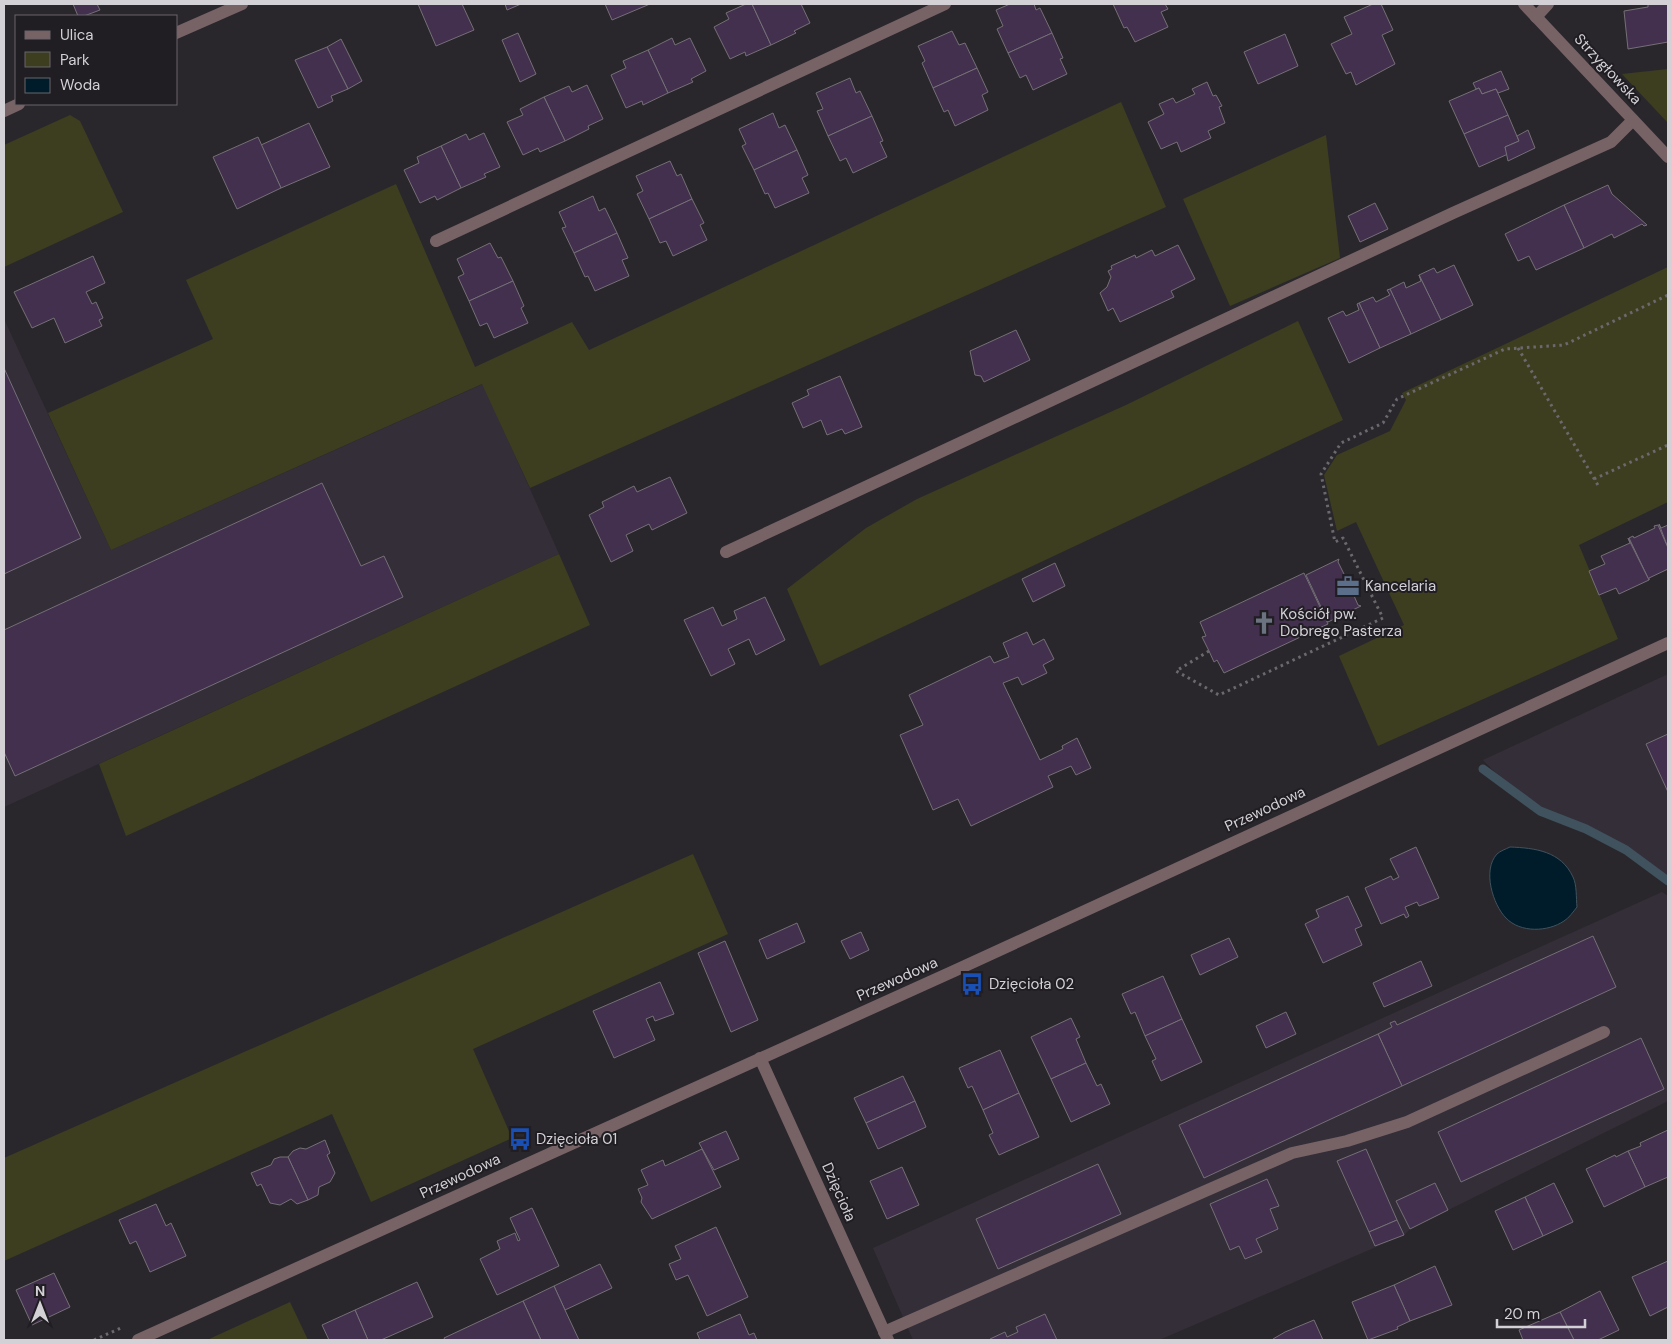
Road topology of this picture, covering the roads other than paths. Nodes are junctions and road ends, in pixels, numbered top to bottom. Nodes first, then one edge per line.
1 (242, 4) edge
2 (945, 4) edge
3 (1524, 4) edge
4 (1548, 4) edge
5 (1536, 17) junction
6 (178, 32) edge
7 (17, 105) edge
8 (4, 111) edge
9 (1633, 120) junction
10 (1668, 157) edge
11 (436, 242) dead end
12 (726, 552) dead end
13 (1668, 643) edge
14 (1604, 1032) dead end
15 (760, 1058) junction
16 (886, 1336) edge
17 (138, 1340) edge

1 - 6 street
2 - 11 street
3 - 5 street, Strzygłowska
4 - 5 street
5 - 9 street, Strzygłowska
7 - 8 street
9 - 10 street, Strzygłowska
9 - 12 street
13 - 15 street, Przewodowa
14 - 16 street
15 - 16 street, Dzięcioła
15 - 17 street, Przewodowa

